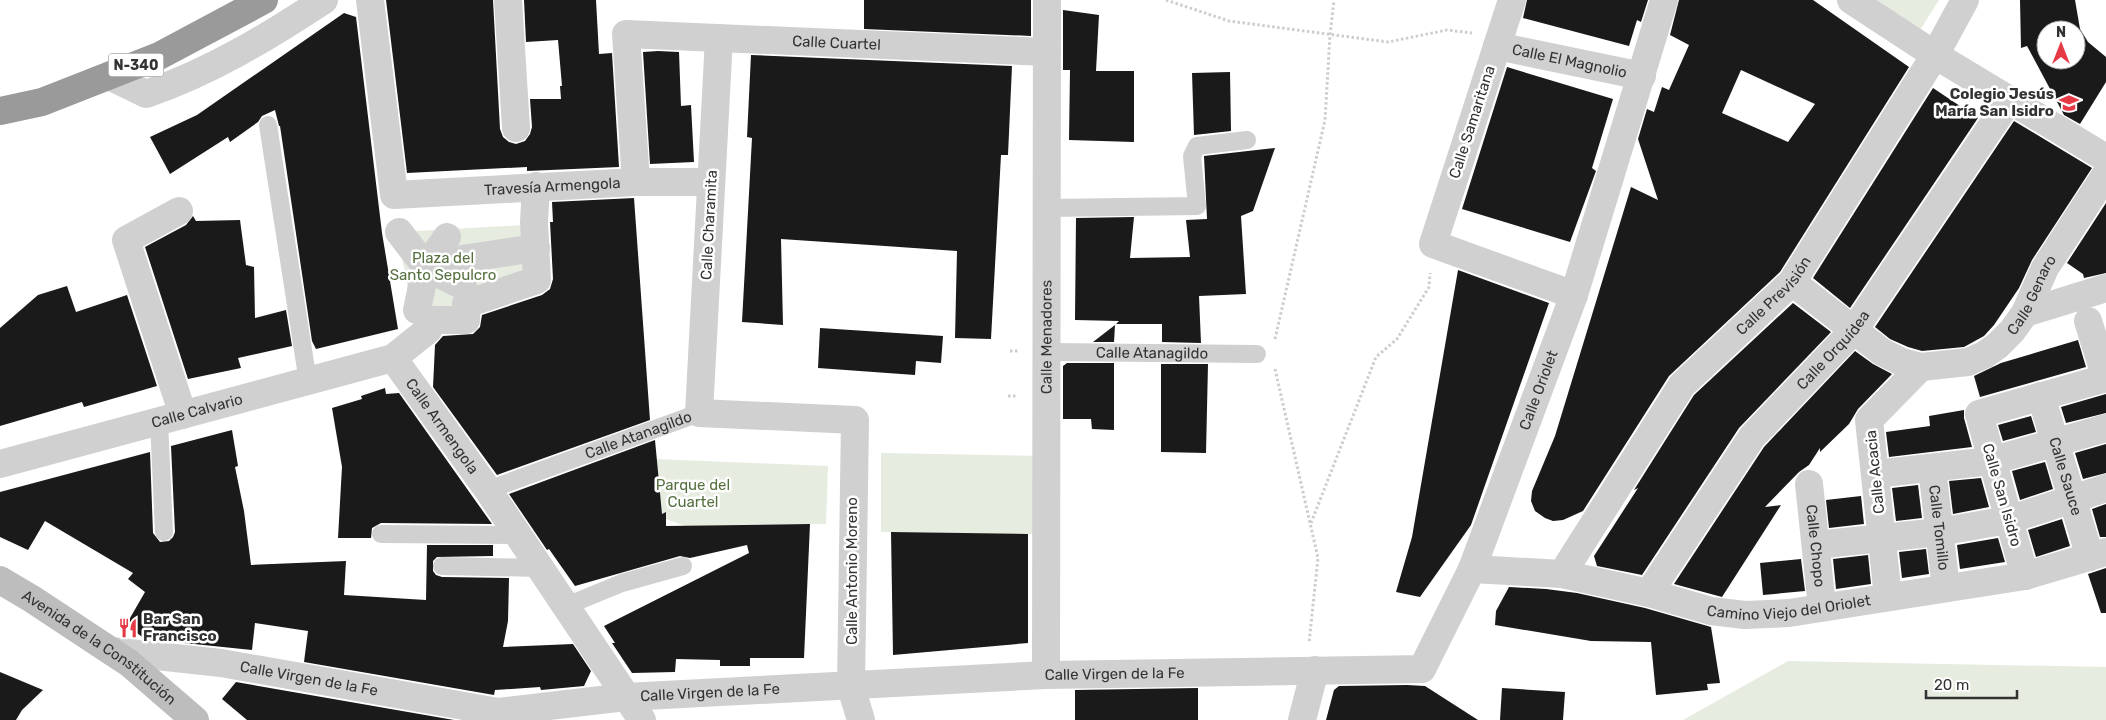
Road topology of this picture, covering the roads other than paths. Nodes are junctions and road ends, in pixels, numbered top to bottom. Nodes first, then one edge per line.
1 (264, 0) edge
2 (324, 0) edge
3 (370, 0) edge
4 (508, 0) edge
5 (1047, 0) edge
6 (1512, 0) edge
7 (1664, 0) edge
8 (1851, 0) edge
9 (1965, 0) edge
10 (719, 38) junction
11 (1497, 46) junction
12 (1048, 52) junction
13 (1934, 56) junction
14 (109, 76) junction
15 (1642, 76) junction
16 (2010, 99) junction
17 (0, 111) edge
18 (268, 124) dead end
19 (516, 128) dead end
20 (1247, 140) dead end
21 (2106, 158) edge
22 (2106, 174) edge
23 (636, 182) junction
24 (711, 182) junction
25 (536, 186) junction
26 (1047, 208) junction
27 (180, 211) dead end
28 (399, 232) dead end
29 (535, 237) junction
30 (426, 267) junction
31 (1792, 282) junction
32 (2106, 288) edge
33 (1574, 295) junction
34 (2025, 312) junction
35 (2088, 321) dead end
36 (1854, 330) junction
37 (1047, 352) junction
38 (1264, 354) road end
39 (393, 358) junction
40 (1921, 368) junction
41 (2106, 378) edge
42 (308, 382) junction
43 (2041, 396) junction
44 (699, 413) junction
45 (171, 418) junction
46 (855, 420) joint
47 (2106, 428) edge
48 (2056, 443) junction
49 (1992, 461) junction
50 (0, 464) edge
51 (1932, 468) junction
52 (1875, 474) junction
53 (1810, 484) dead end
54 (2106, 488) edge
55 (488, 490) junction
56 (2072, 499) junction
57 (2008, 520) junction
58 (164, 532) dead end
59 (1939, 532) junction
60 (381, 534) dead end
61 (518, 535) junction
62 (1882, 538) junction
63 (1816, 545) junction
64 (2098, 554) edge
65 (442, 566) dead end
66 (683, 566) dead end
67 (540, 568) junction
68 (1472, 569) junction
69 (1562, 574) junction
70 (2025, 576) junction
71 (0, 580) edge
72 (1946, 588) junction
73 (1649, 593) junction
74 (1888, 597) junction
75 (566, 606) junction
76 (1822, 607) junction
77 (111, 651) junction
78 (1310, 670) junction
79 (1046, 675) junction
80 (852, 686) junction
81 (626, 697) junction
82 (195, 720) edge
83 (642, 720) edge
84 (861, 720) edge
85 (1302, 720) edge

1 - 14 highway, N-340
2 - 14 street
3 - 25 street, Travesía Armengola
4 - 19 street
5 - 12 street, Calle Menadores
6 - 11 street, Calle Samaritana
7 - 15 street, Calle Oriolet
8 - 13 street
9 - 13 street, Calle Previsión
10 - 12 street, Calle Cuartel
10 - 23 street, Calle Cuartel
10 - 24 street, Calle Charamita
11 - 15 street, Calle El Magnolio
11 - 33 street, Calle Samaritana
12 - 26 street, Calle Menadores
13 - 16 street
13 - 31 street, Calle Previsión
14 - 17 highway, N-340
15 - 33 street, Calle Oriolet
16 - 21 street
16 - 36 street, Calle Orquídea
18 - 42 lane
20 - 26 lane
22 - 34 street, Calle Genaro
23 - 24 street, Travesía Armengola
23 - 25 street, Travesía Armengola
24 - 44 street, Calle Charamita
25 - 29 street
26 - 37 street, Calle Menadores
27 - 45 street
28 - 30 street
29 - 30 street
29 - 39 street
30 - 30 street
31 - 36 street
31 - 69 street, Calle Previsión
32 - 34 street
33 - 68 street, Calle Oriolet
34 - 40 street, Calle Genaro
35 - 41 street
36 - 40 street
36 - 73 street, Calle Orquídea
37 - 38 lane, Calle Atanagildo
37 - 79 street, Calle Menadores
39 - 42 street, Calle Calvario
39 - 55 street, Calle Armengola
40 - 52 street, Calle Acacia
41 - 43 street
42 - 45 street, Calle Calvario
43 - 48 street, Calle Sauce
43 - 49 street, Calle San Isidro
44 - 46 street, Calle Atanagildo
44 - 55 lane, Calle Atanagildo
45 - 50 street, Calle Calvario
45 - 58 lane
46 - 80 street, Calle Antonio Moreno
47 - 48 street
48 - 49 street
48 - 56 street, Calle Sauce
49 - 51 street
49 - 57 street, Calle San Isidro
51 - 52 street
51 - 59 street, Calle Tomillo
52 - 62 street, Calle Acacia
53 - 63 street, Calle Chopo
54 - 56 street
55 - 61 street, Calle Armengola
56 - 57 street
56 - 64 street, Calle Sauce
57 - 59 street
57 - 70 street, Calle San Isidro
59 - 62 street
59 - 72 street, Calle Tomillo
60 - 61 lane
61 - 67 street, Calle Armengola
62 - 63 street
62 - 74 street, Calle Acacia
63 - 76 street, Calle Chopo
64 - 70 street, Camino Viejo del Oriolet
65 - 67 lane
66 - 75 lane
67 - 75 street, Calle Armengola
68 - 69 street, Camino Viejo del Oriolet
68 - 78 street, Calle Oriolet
69 - 73 street, Camino Viejo del Oriolet
70 - 72 street, Camino Viejo del Oriolet
71 - 77 street, Avenida de la Constitución
72 - 74 street, Camino Viejo del Oriolet
73 - 76 street, Camino Viejo del Oriolet
74 - 76 street, Camino Viejo del Oriolet
75 - 81 street, Calle Armengola
77 - 81 street, Calle Virgen de la Fe
77 - 82 street, Avenida de la Constitución
78 - 79 street, Calle Virgen de la Fe
78 - 85 street
79 - 80 street, Calle Virgen de la Fe
80 - 81 street, Calle Virgen de la Fe
80 - 84 street, Calle Antonio Moreno
81 - 83 street, Calle Armengola

